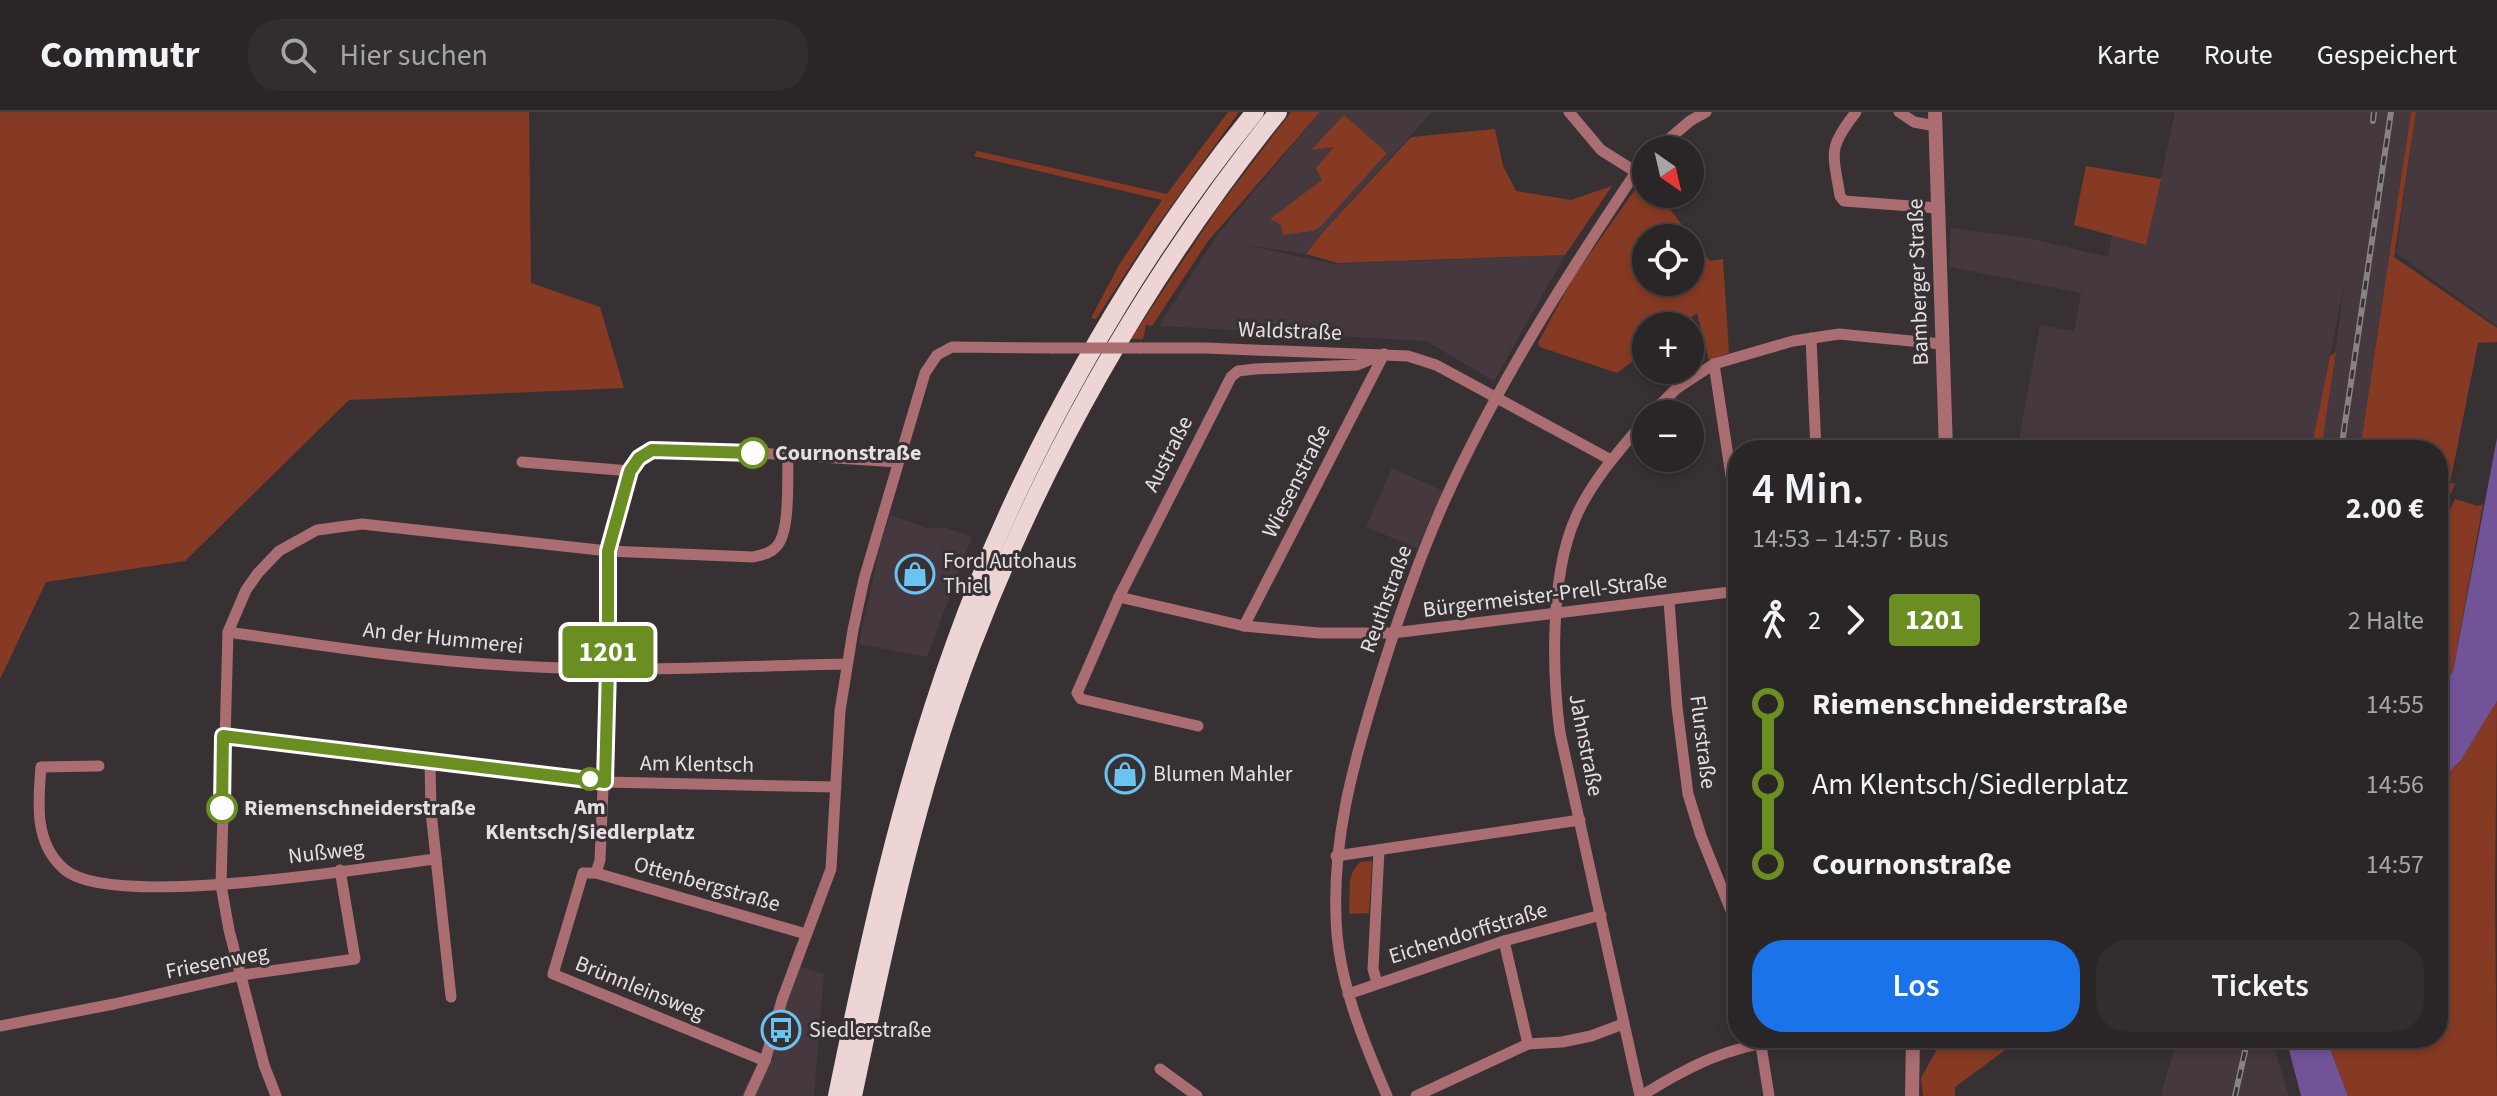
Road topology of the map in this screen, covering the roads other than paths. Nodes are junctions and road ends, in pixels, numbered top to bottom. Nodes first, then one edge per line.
1 (1255, 112) edge
2 (1278, 112) edge
3 (1569, 112) edge
4 (1706, 112) edge
5 (1856, 112) edge
6 (1899, 112) edge
7 (1935, 119) edge
8 (1672, 136) edge
9 (1632, 169) edge
10 (1632, 178) edge
11 (1938, 208) junction
12 (1811, 338) junction
13 (1942, 344) junction
14 (1384, 354) junction
15 (1714, 364) junction
16 (1496, 397) junction
17 (1665, 400) edge
18 (1632, 435) edge
19 (1816, 440) edge
20 (1946, 440) edge
21 (788, 455) junction
22 (1728, 456) edge
23 (1611, 460) junction
24 (522, 462) dead end
25 (898, 462) junction
26 (630, 471) junction
27 (608, 551) junction
28 (1728, 592) edge
29 (1119, 597) junction
30 (1669, 601) junction
31 (1557, 615) junction
32 (1244, 626) junction
33 (228, 632) junction
34 (1393, 633) junction
35 (847, 664) junction
36 (608, 668) junction
37 (1198, 726) dead end
38 (223, 736) junction
39 (430, 761) junction
40 (99, 766) dead end
41 (605, 782) junction
42 (836, 787) junction
43 (1580, 820) junction
44 (1379, 850) junction
45 (1336, 856) junction
46 (436, 859) junction
47 (340, 870) junction
48 (583, 873) joint
49 (596, 873) junction
50 (221, 885) junction
51 (1728, 903) edge
52 (1601, 915) junction
53 (806, 934) junction
54 (1504, 941) junction
55 (242, 975) junction
56 (1377, 983) junction
57 (1348, 994) junction
58 (451, 997) dead end
59 (1623, 1024) junction
60 (0, 1026) edge
61 (1528, 1044) junction
62 (1735, 1048) edge
63 (1761, 1048) edge
64 (1913, 1048) edge
65 (765, 1061) junction
66 (1160, 1069) dead end
67 (276, 1096) edge
68 (749, 1096) edge
69 (837, 1096) edge
70 (853, 1096) edge
71 (1197, 1096) edge
72 (1387, 1096) edge
73 (1416, 1096) edge
74 (1640, 1096) edge
75 (1769, 1096) edge
76 (1912, 1096) edge

1 - 69 highway
2 - 70 highway
3 - 9 street
4 - 8 street
5 - 11 street
6 - 7 street
7 - 11 street, Bamberger Straße
10 - 16 street, Reuthstraße
11 - 13 street, Bamberger Straße
12 - 13 street
12 - 15 street
12 - 19 street
13 - 20 street, Bamberger Straße
14 - 16 street, Waldstraße
14 - 25 street, Waldstraße, bridge
14 - 29 street, Austraße
14 - 32 street, Wiesenstraße
15 - 17 street
15 - 22 street
16 - 23 street, Waldstraße
16 - 34 street, Reuthstraße
18 - 23 street, Jahnstraße
21 - 25 street
21 - 26 street
21 - 27 street
23 - 31 street, Jahnstraße
24 - 26 street
25 - 35 street
26 - 27 street
27 - 33 street
27 - 36 street
28 - 30 street, Bürgermeister-Prell-Straße
29 - 32 street, Bürgermeister-Prell-Straße
29 - 37 street, Austraße
30 - 31 street, Bürgermeister-Prell-Straße
30 - 51 street, Flurstraße
31 - 34 street, Bürgermeister-Prell-Straße
31 - 43 street, Jahnstraße
32 - 34 street, Bürgermeister-Prell-Straße
33 - 36 street, An der Hummerei
33 - 38 street
34 - 45 street, Reuthstraße
35 - 36 street, An der Hummerei
35 - 42 street
36 - 41 street
38 - 39 street, Am Klentsch
38 - 50 street
39 - 41 street, Am Klentsch
39 - 46 street
40 - 50 street, Nußweg
41 - 42 street, Am Klentsch
41 - 49 street
42 - 53 street
43 - 44 street
43 - 52 street, Jahnstraße
44 - 45 street
44 - 56 street
45 - 57 street, Reuthstraße
46 - 47 street, Nußweg
46 - 58 street
47 - 50 street, Nußweg
47 - 55 street, Friesenweg
48 - 49 street, Ottenbergstraße
48 - 65 street, Brünnleinsweg
49 - 53 street, Ottenbergstraße
50 - 55 street
52 - 54 street, Eichendorffstraße
52 - 59 street, Jahnstraße
53 - 65 street
54 - 56 street, Eichendorffstraße
54 - 61 street
55 - 60 street, Friesenweg
55 - 67 street
56 - 57 street, Eichendorffstraße
57 - 72 street, Reuthstraße
59 - 61 street
59 - 74 street, Jahnstraße
61 - 73 street
62 - 74 street
63 - 75 street
64 - 76 street
65 - 68 street
66 - 71 street

